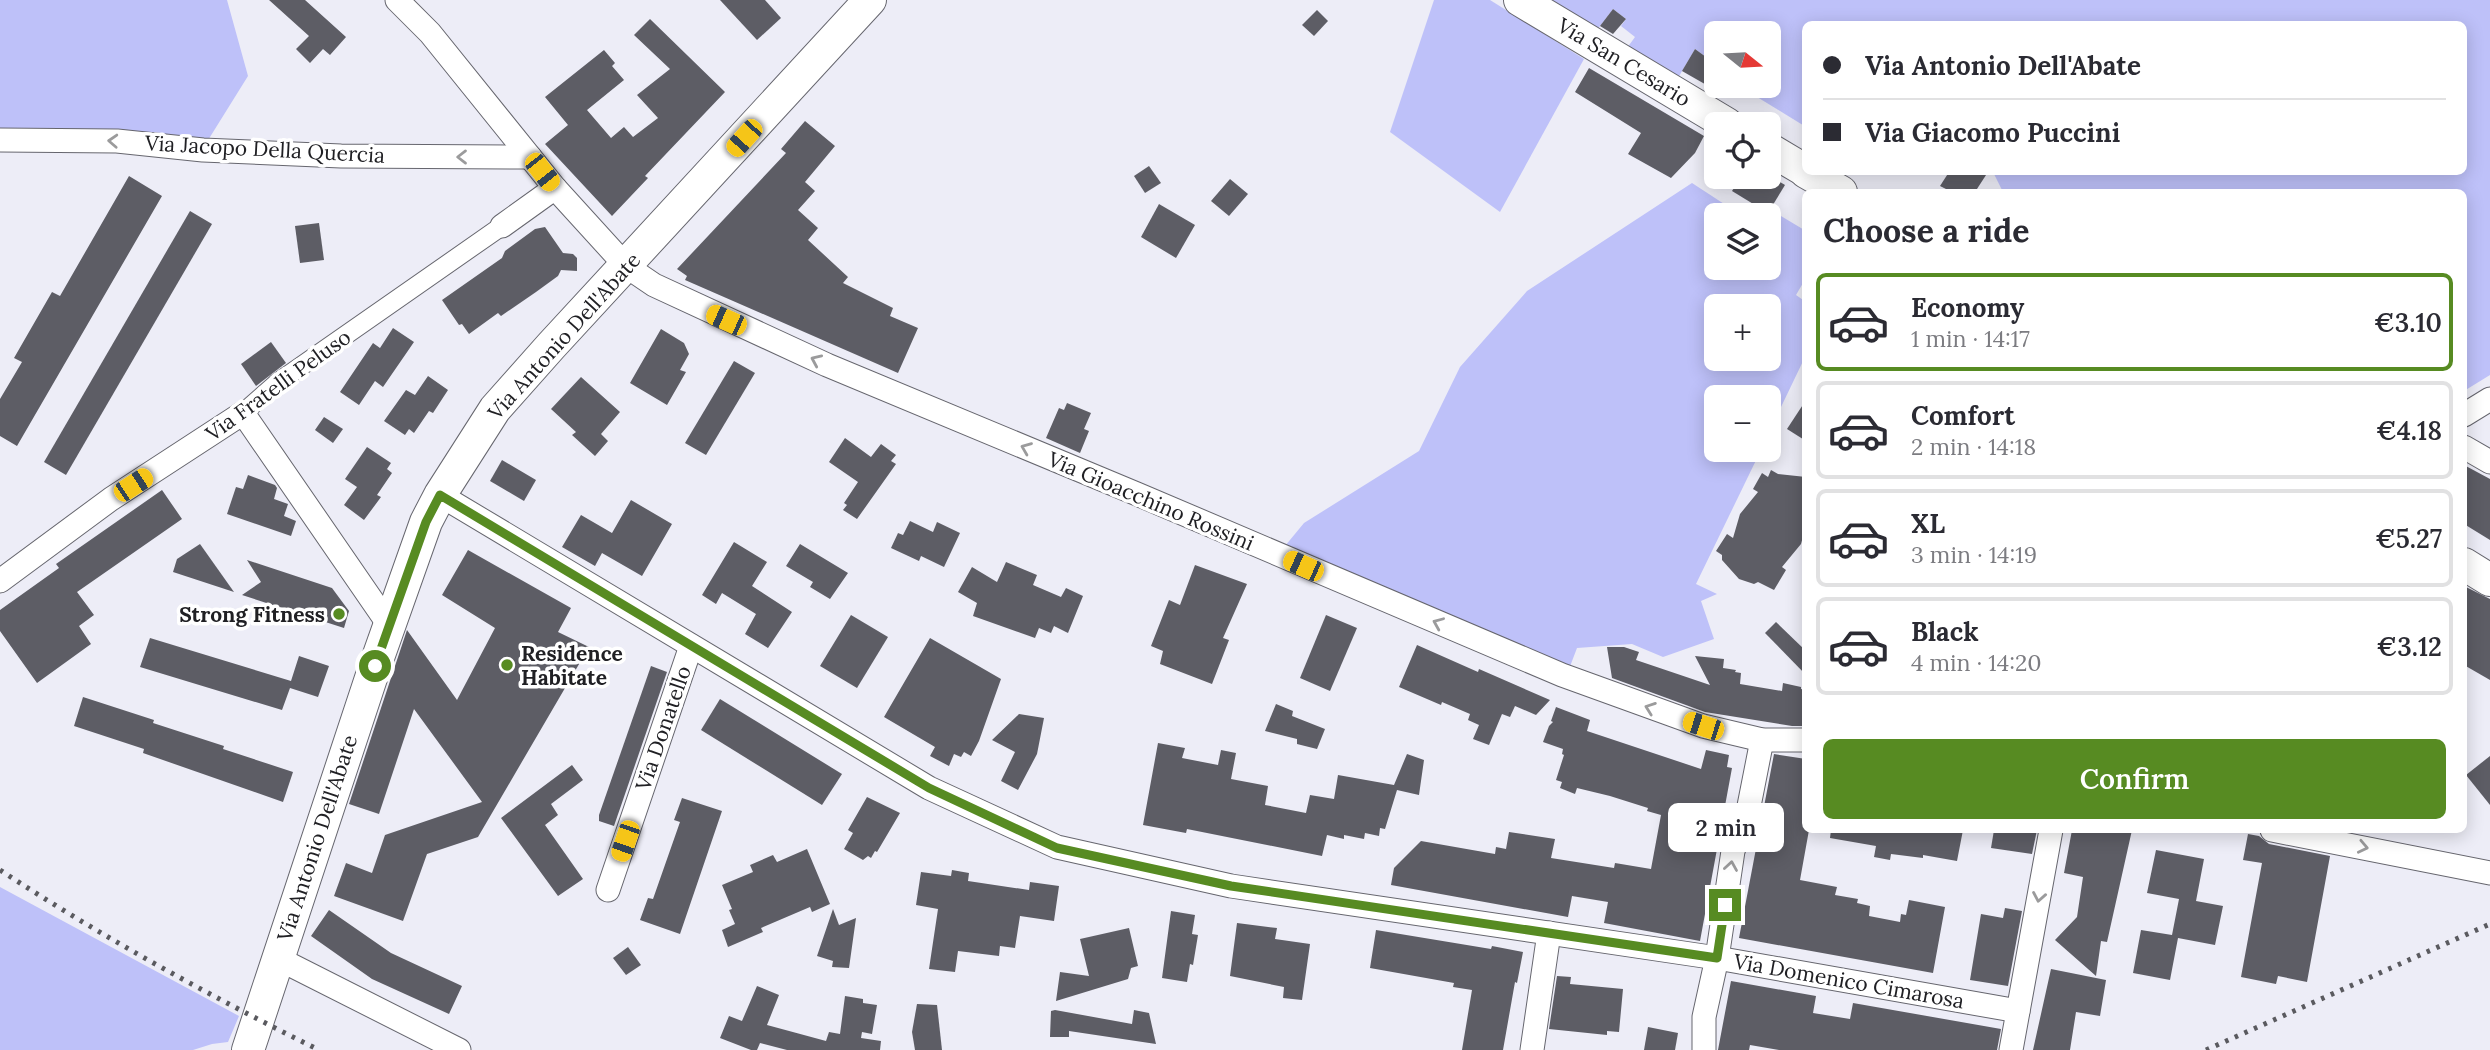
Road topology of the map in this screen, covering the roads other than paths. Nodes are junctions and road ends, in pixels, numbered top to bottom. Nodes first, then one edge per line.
1 (397, 0) edge
2 (870, 0) edge
3 (1520, 0) edge
4 (1707, 112) edge
5 (0, 140) edge
6 (1781, 156) edge
7 (530, 157) junction
8 (1802, 169) edge
9 (1813, 175) edge
10 (555, 188) junction
11 (1836, 189) edge
12 (502, 226) joint
13 (626, 267) junction
14 (2490, 398) edge
15 (2467, 413) edge
16 (243, 414) junction
17 (2467, 449) edge
18 (2490, 462) edge
19 (440, 495) junction
20 (2467, 566) edge
21 (2490, 580) edge
22 (0, 581) edge
23 (389, 625) junction
24 (691, 646) junction
25 (1762, 740) junction
26 (1802, 740) edge
27 (2050, 833) edge
28 (2287, 833) edge
29 (2490, 873) edge
30 (608, 890) dead end
31 (1549, 933) junction
32 (277, 958) junction
33 (1717, 958) junction
34 (2018, 1011) junction
35 (248, 1050) edge
36 (458, 1050) edge
37 (1532, 1050) edge
38 (1704, 1050) edge
39 (2011, 1050) edge

1 - 7 street, Via Gioacchino Rossini
2 - 13 main road, Via Antonio Dell'Abate
3 - 4 main road, Via San Cesario
7 -> 5 street, Via Jacopo Della Quercia
6 - 8 main road
7 - 10 street, Via Gioacchino Rossini
9 - 11 main road
10 - 12 street, Via Fratelli Peluso
10 - 13 street, Via Gioacchino Rossini
12 - 16 street, Via Fratelli Peluso
13 - 19 main road, Via Antonio Dell'Abate
25 -> 13 street, Via Gioacchino Rossini
14 - 15 street
16 - 22 street, Via Fratelli Peluso
16 - 23 street
17 - 18 street
19 - 23 main road, Via Antonio Dell'Abate
19 - 24 street, Via Domenico Cimarosa
20 - 21 main road
23 - 32 main road, Via Antonio Dell'Abate
24 - 30 street, Via Donatello
24 - 31 street, Via Domenico Cimarosa
25 - 26 street, Via Gioacchino Rossini
33 -> 25 street
27 -> 34 street
28 -> 29 street
31 - 33 street, Via Domenico Cimarosa
31 - 37 street
32 - 35 main road, Via Antonio Dell'Abate
32 - 36 street
33 - 34 street, Via Domenico Cimarosa
33 - 38 street
34 - 39 street

